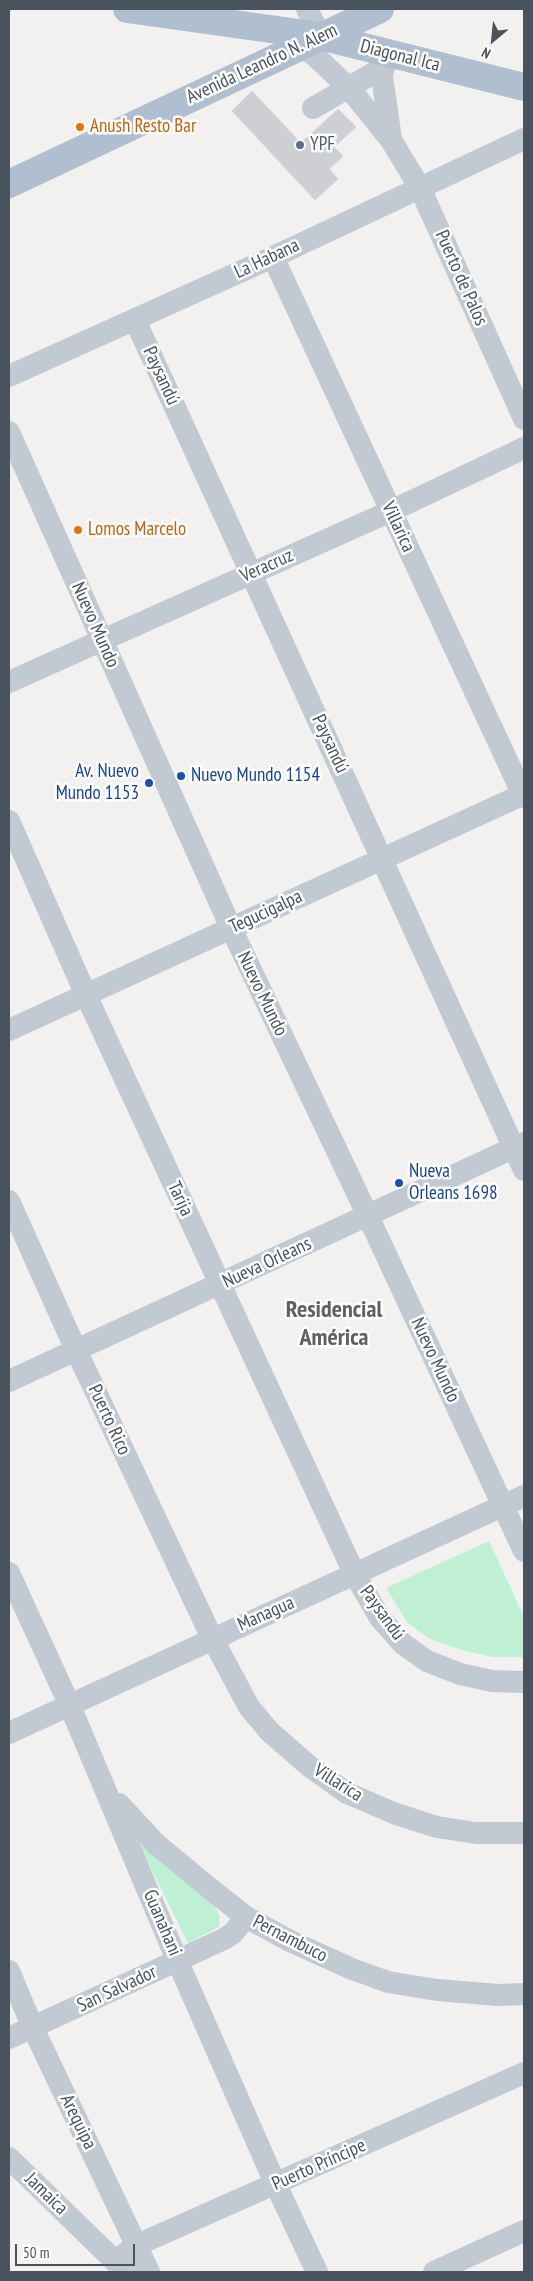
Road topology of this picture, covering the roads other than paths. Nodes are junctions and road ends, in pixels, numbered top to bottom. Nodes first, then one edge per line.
1 (127, 9) edge
2 (307, 9) edge
3 (380, 9) edge
4 (309, 41) junction
5 (388, 61) junction
6 (524, 87) edge
7 (349, 88) junction
8 (313, 108) dead end
9 (524, 139) edge
10 (391, 140) junction
11 (9, 184) edge
12 (420, 188) junction
13 (273, 257) junction
14 (136, 320) junction
15 (9, 376) edge
16 (524, 419) edge
17 (9, 432) edge
18 (524, 448) edge
19 (391, 511) junction
20 (252, 573) junction
21 (101, 639) junction
22 (9, 682) edge
23 (524, 795) edge
24 (9, 821) edge
25 (382, 858) junction
26 (231, 928) junction
27 (86, 994) junction
28 (9, 1030) edge
29 (519, 1146) edge
30 (524, 1170) edge
31 (9, 1201) edge
32 (368, 1216) junction
33 (220, 1284) junction
34 (76, 1350) junction
35 (9, 1381) edge
36 (524, 1496) edge
37 (503, 1506) junction
38 (524, 1551) edge
39 (9, 1573) edge
40 (354, 1575) junction
41 (212, 1638) junction
42 (524, 1682) edge
43 (70, 1706) junction
44 (9, 1733) edge
45 (104, 1784) junction
46 (524, 1834) edge
47 (246, 1917) junction
48 (178, 1960) junction
49 (9, 1971) edge
50 (524, 1994) edge
51 (33, 2028) junction
52 (9, 2038) edge
53 (524, 2073) edge
54 (9, 2158) edge
55 (276, 2185) junction
56 (524, 2231) edge
57 (137, 2245) junction
58 (121, 2267) edge
59 (149, 2272) edge
60 (316, 2272) edge
61 (434, 2272) edge

1 - 4 main road, Diagonal Ica
2 - 4 street, Puerto de Palos
3 - 4 main road, Avenida Leandro N. Alem
4 - 5 main road, Diagonal Ica
4 - 7 street, Puerto de Palos
4 - 11 main road, Avenida Leandro N. Alem
5 - 6 main road, Diagonal Ica
5 - 7 street
5 - 10 street, Puerto de Palos
7 - 8 street
7 - 10 street, Puerto de Palos
9 - 12 street, La Habana
10 - 12 street, Puerto de Palos
12 - 13 street, La Habana
12 - 16 street, Puerto de Palos
13 - 14 street, La Habana
13 - 19 street, Villarica
14 - 15 street, La Habana
14 - 20 street, Paysandú
17 - 21 street, Nuevo Mundo
18 - 19 street, Veracruz
19 - 20 street, Veracruz
19 - 23 street, Villarica
20 - 21 street, Veracruz
20 - 25 street, Paysandú
21 - 22 street, Veracruz
21 - 26 street, Nuevo Mundo
23 - 25 street, Tegucigalpa
24 - 27 street, Tarija
25 - 26 street, Tegucigalpa
25 - 29 street, Paysandú
26 - 27 street, Tegucigalpa
26 - 32 street, Nuevo Mundo
27 - 28 street, Tegucigalpa
27 - 33 street, Tarija
29 - 30 street, Paysandú
29 - 32 street, Nueva Orleans
31 - 34 street, Puerto Rico
32 - 33 street, Nueva Orleans
32 - 37 street, Nuevo Mundo
33 - 34 street, Nueva Orleans
33 - 40 street, Tarija
34 - 35 street, Nueva Orleans
34 - 41 street, Puerto Rico
36 - 37 street, Managua
37 - 38 street, Nuevo Mundo
37 - 40 street, Managua
39 - 43 street, Guanahani
40 - 41 street, Managua
40 - 42 street, Paysandú
41 - 43 street, Managua
41 - 46 street, Villarica
43 - 44 street, Managua
43 - 45 street, Guanahani
45 - 47 street, Pernambuco
45 - 48 street, Guanahani
47 - 48 street, San Salvador
47 - 50 street, Pernambuco
48 - 51 street, San Salvador
48 - 55 street, Guanahani
49 - 51 street, Arequipa
51 - 52 street, San Salvador
51 - 57 street, Arequipa
53 - 55 street, Puerto Príncipe
54 - 58 street, Jamaica
55 - 57 street, Puerto Príncipe
55 - 60 street, Guanahani
56 - 61 street
57 - 58 street, Puerto Príncipe
57 - 59 street, Arequipa

